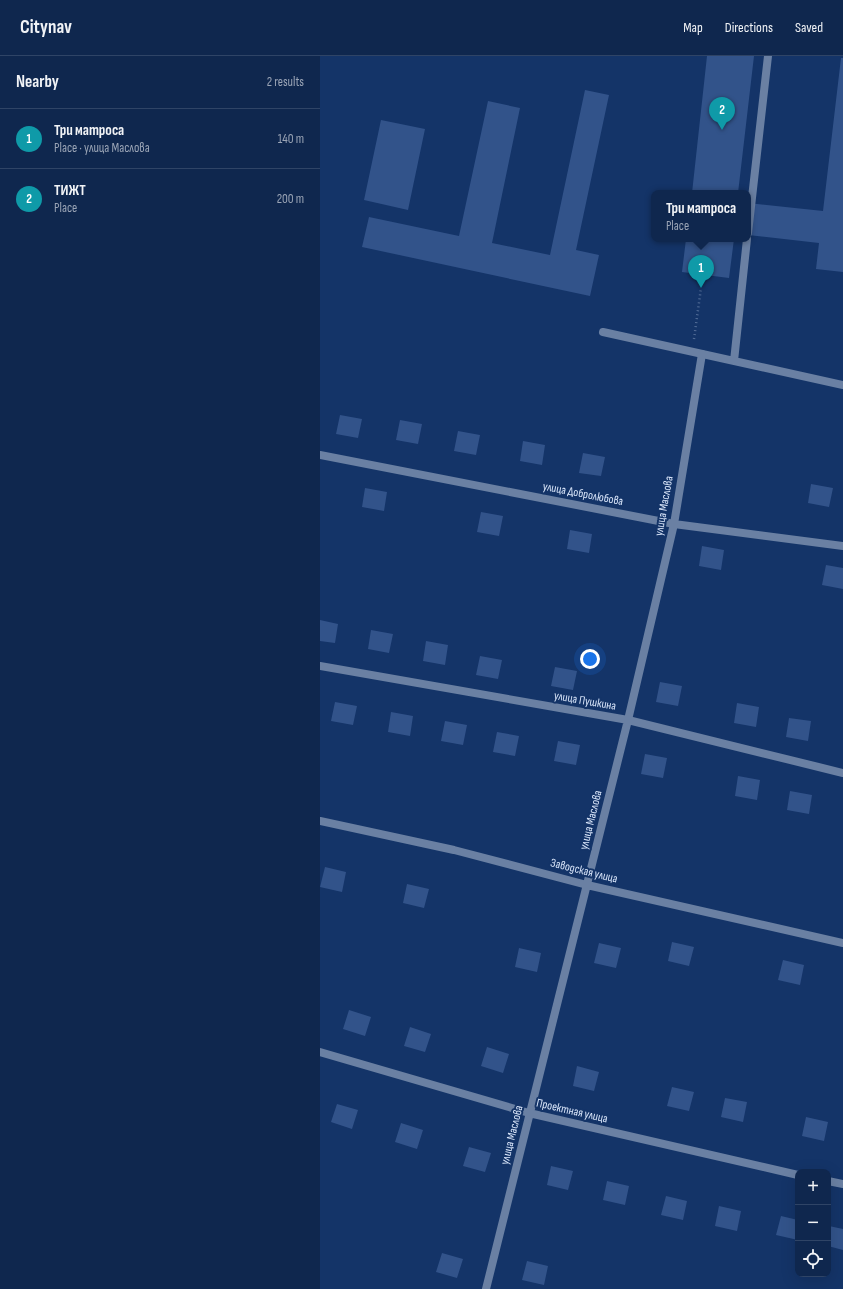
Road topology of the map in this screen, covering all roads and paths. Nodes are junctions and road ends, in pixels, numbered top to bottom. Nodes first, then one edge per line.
1 (768, 56) edge
2 (751, 206) edge
3 (747, 242) edge
4 (701, 288) dead end
5 (603, 332) dead end
6 (692, 352) junction
7 (702, 354) junction
8 (734, 361) junction
9 (843, 385) edge
10 (320, 455) edge
11 (674, 524) junction
12 (843, 546) edge
13 (320, 666) edge
14 (628, 720) junction
15 (843, 773) edge
16 (320, 821) edge
17 (587, 885) junction
18 (843, 943) edge
19 (320, 1052) edge
20 (529, 1113) junction
21 (795, 1174) edge
22 (831, 1182) edge
23 (843, 1184) edge
24 (486, 1289) edge

1 - 2 street
3 - 8 street
4 - 6 path
5 - 6 street
6 - 7 street
7 - 8 street
7 - 11 street, улица Маслова
8 - 9 street
10 - 11 street, улица Добролюбова
11 - 12 street, улица Добролюбова
11 - 14 street, улица Маслова
13 - 14 street, улица Пушкина
14 - 15 street, улица Пушкина
14 - 17 street, улица Маслова
16 - 17 street, Заводская улица
17 - 18 street, Заводская улица
17 - 20 street, улица Маслова
19 - 20 street, Проектная улица
20 - 21 street, Проектная улица
20 - 24 street, улица Маслова
22 - 23 street

